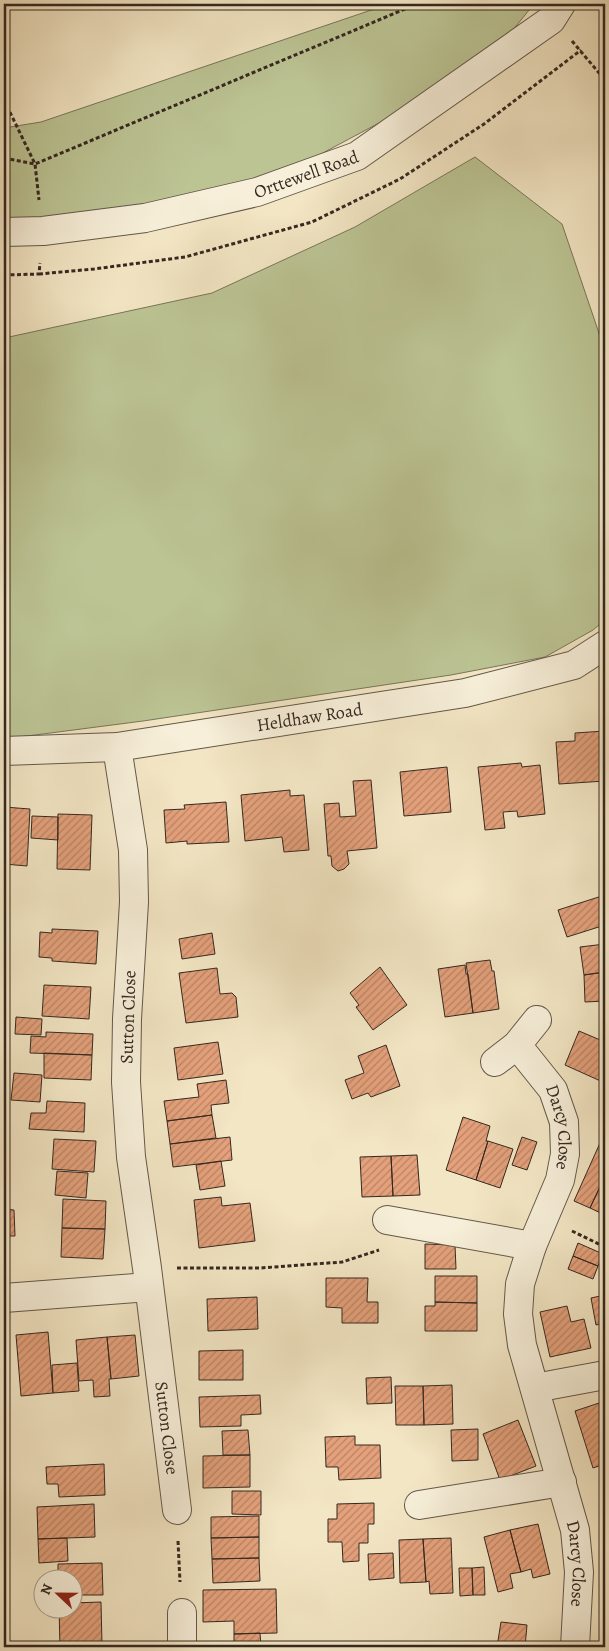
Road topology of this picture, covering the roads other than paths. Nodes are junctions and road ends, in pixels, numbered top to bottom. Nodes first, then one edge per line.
1 (556, 12) edge
2 (4, 232) edge
3 (605, 644) edge
4 (117, 747) junction
5 (4, 751) edge
6 (537, 1020) dead end
7 (517, 1045) junction
8 (495, 1062) dead end
9 (387, 1220) dead end
10 (532, 1246) junction
11 (148, 1278) junction
12 (4, 1298) edge
13 (605, 1375) edge
14 (534, 1388) junction
15 (562, 1482) junction
16 (419, 1506) dead end
17 (177, 1510) road end
18 (182, 1613) road end
19 (182, 1647) edge
20 (575, 1647) edge

1 - 2 street, Orttewell Road
3 - 4 street, Heldhaw Road
4 - 5 street, Heldhaw Road
4 - 11 street, Sutton Close
6 - 7 street
7 - 8 street
7 - 10 street, Darcy Close
9 - 10 street
10 - 14 street, Darcy Close
11 - 12 street
11 - 17 street, Sutton Close
13 - 14 street
14 - 15 street, Darcy Close
15 - 16 street
15 - 20 street, Darcy Close
18 - 19 street

